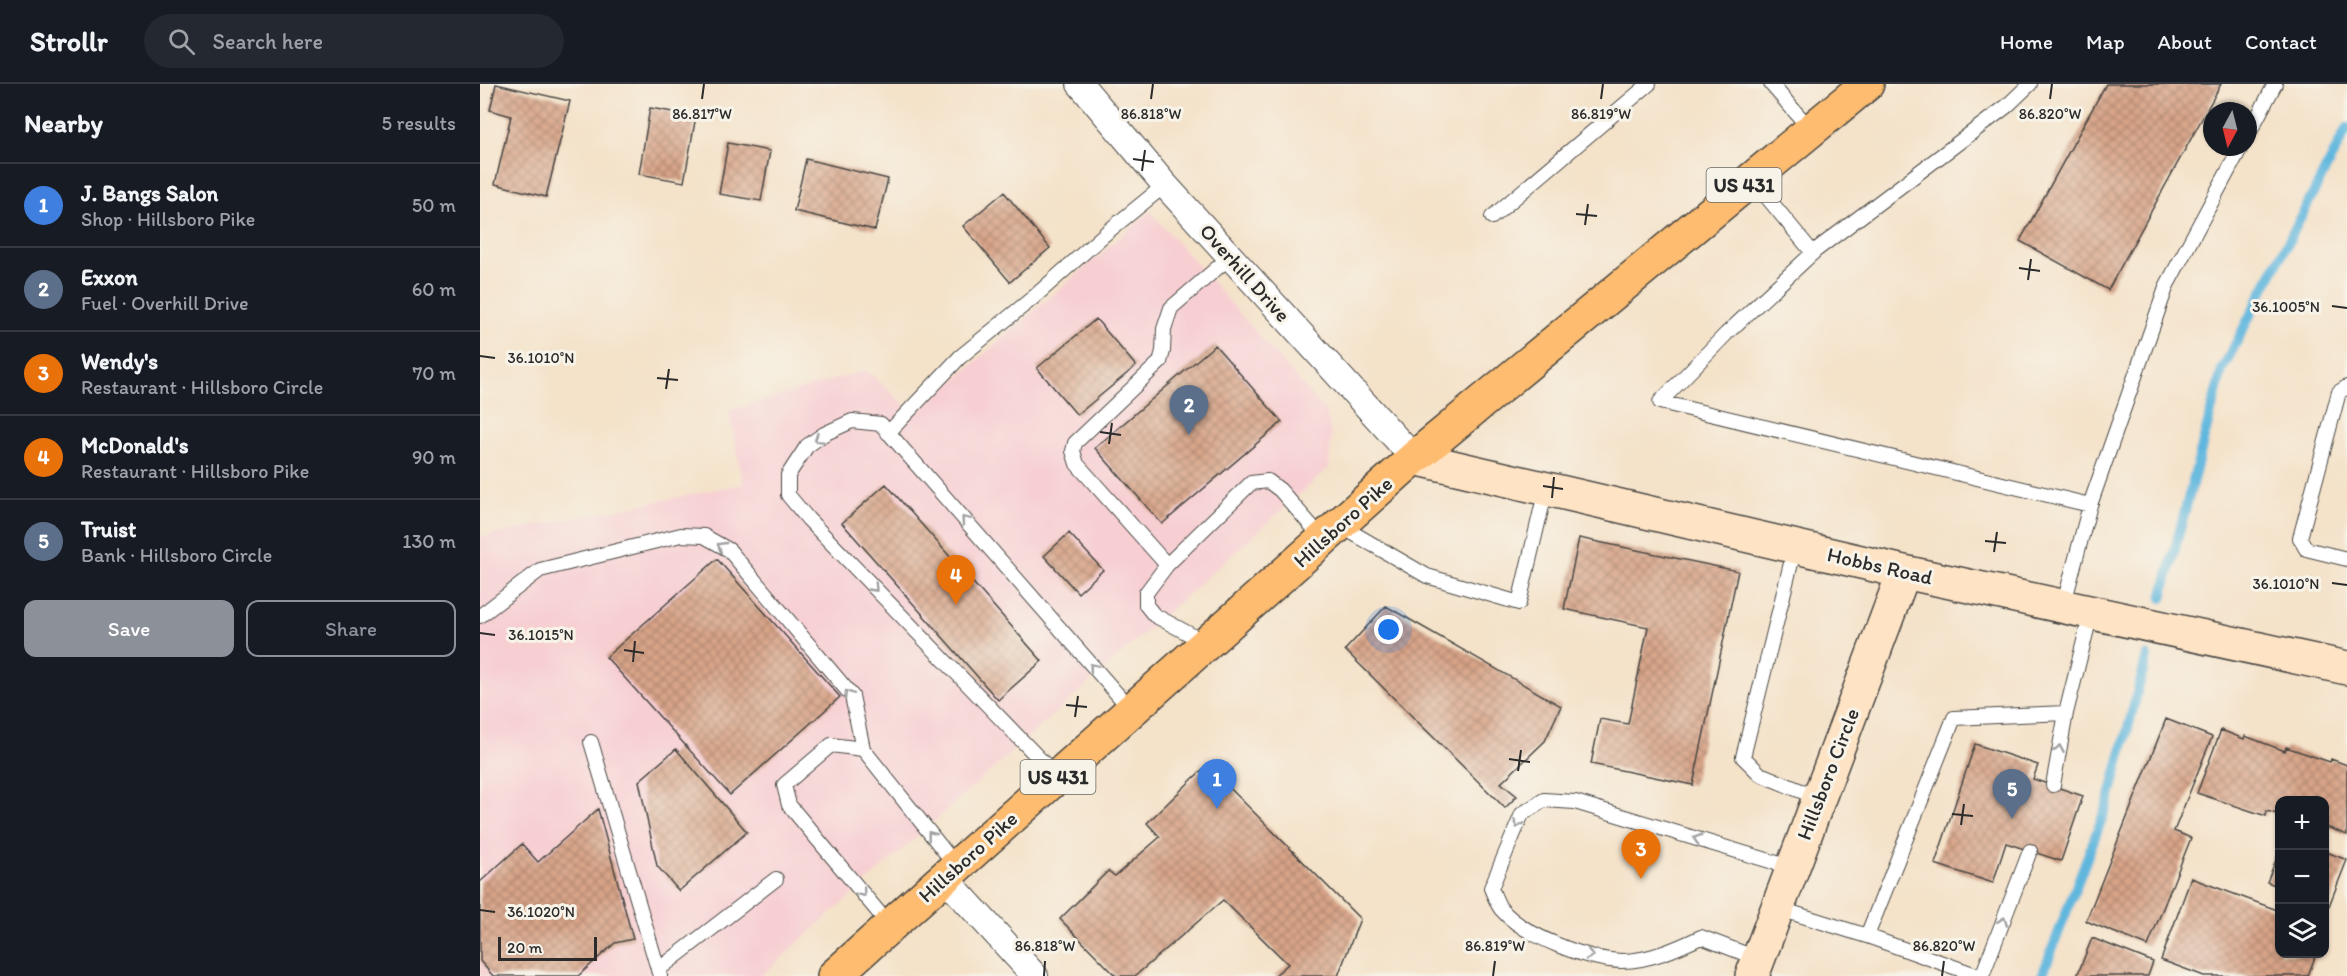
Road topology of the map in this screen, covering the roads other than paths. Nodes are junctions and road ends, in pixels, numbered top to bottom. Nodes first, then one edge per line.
1 (1080, 84) edge
2 (1649, 84) edge
3 (1771, 84) edge
4 (1867, 84) edge
5 (2030, 84) edge
6 (2275, 84) edge
7 (2257, 118) edge
8 (1811, 130) junction
9 (2236, 156) edge
10 (1752, 179) junction
11 (1165, 185) junction
12 (1492, 217) dead end
13 (1813, 253) junction
14 (1231, 256) junction
15 (2347, 387) edge
16 (888, 433) junction
17 (1414, 458) junction
18 (1546, 489) junction
19 (2090, 505) junction
20 (1331, 532) junction
21 (1795, 547) junction
22 (2347, 559) edge
23 (1167, 566) junction
24 (1904, 572) junction
25 (2077, 610) junction
26 (480, 616) edge
27 (1207, 644) junction
28 (2347, 668) edge
29 (1132, 711) junction
30 (2066, 713) junction
31 (591, 742) dead end
32 (863, 749) junction
33 (1057, 777) junction
34 (2053, 785) dead end
35 (1819, 798) junction
36 (2030, 851) dead end
37 (1793, 868) junction
38 (951, 873) junction
39 (776, 879) dead end
40 (1777, 908) junction
41 (890, 926) junction
42 (1867, 936) junction
43 (1755, 967) edge
44 (659, 973) edge
45 (834, 976) edge
46 (1035, 976) edge
47 (1981, 976) edge

1 - 11 street, Overhill Drive
2 - 12 lane
3 - 8 lane
4 - 8 main road, Hillsboro Pike / US 431
5 - 13 lane
6 - 7 lane
8 - 10 main road, Hillsboro Pike / US 431
9 - 19 lane
10 - 13 lane
10 - 17 main road, Hillsboro Pike / US 431
11 - 14 street, Overhill Drive
11 - 16 lane
13 - 19 lane
14 - 17 street, Overhill Drive
14 - 23 lane
15 - 22 lane
29 -> 16 lane
16 -> 33 lane
17 - 18 street, Hobbs Road
17 - 20 main road, Hillsboro Pike / US 431
18 - 20 lane
18 - 21 street, Hobbs Road
19 - 25 lane
20 - 23 lane
20 - 27 main road, Hillsboro Pike / US 431
21 - 24 street, Hobbs Road
21 - 35 lane
23 - 27 lane
24 - 25 street, Hobbs Road
24 - 35 street, Hillsboro Circle
25 - 28 street, Hobbs Road
25 - 30 lane
32 -> 26 lane
27 - 29 main road, Hillsboro Pike / US 431
29 - 33 main road, Hillsboro Pike / US 431
34 -> 30 lane
30 - 42 lane
31 - 44 lane
38 -> 32 lane
32 -> 41 lane
33 - 38 main road, Hillsboro Pike / US 431
35 - 37 street, Hillsboro Circle
47 -> 36 lane
37 - 40 street, Hillsboro Circle
37 -> 43 lane
38 - 41 main road, Hillsboro Pike / US 431
38 - 46 street
39 - 44 lane
40 - 42 lane
40 - 43 street, Hillsboro Circle
41 - 45 main road, Hillsboro Pike / US 431
42 - 47 lane

